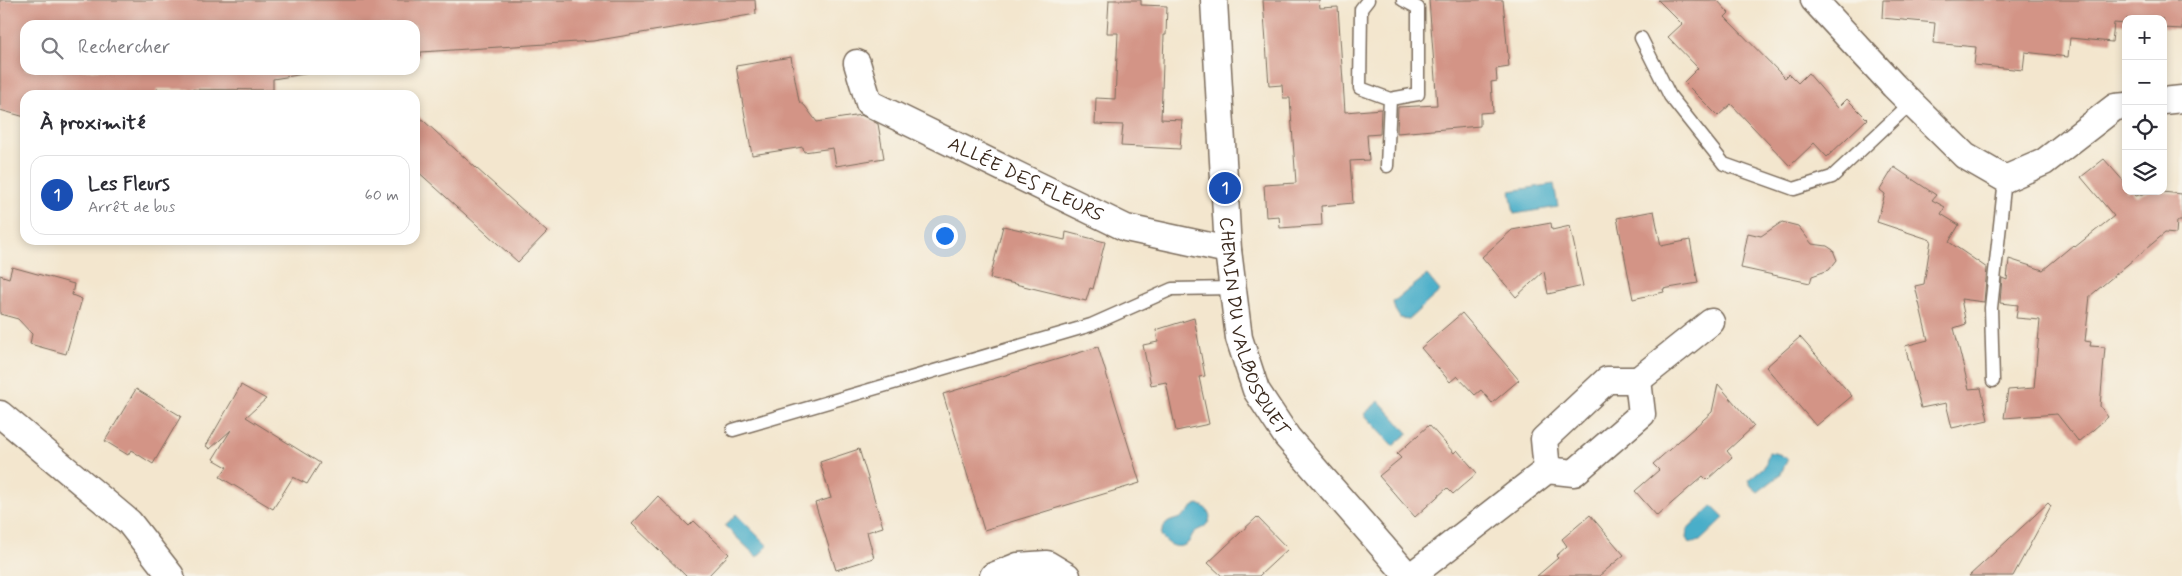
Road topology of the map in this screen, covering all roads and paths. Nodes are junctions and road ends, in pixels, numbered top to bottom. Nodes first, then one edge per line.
1 (1214, 0) edge
2 (1368, 0) edge
3 (1403, 0) edge
4 (1814, 0) edge
5 (1641, 38) dead end
6 (857, 63) dead end
7 (1390, 99) junction
8 (2182, 99) edge
9 (2167, 101) edge
10 (1911, 103) junction
11 (2122, 106) edge
12 (1387, 166) dead end
13 (2005, 180) junction
14 (1228, 250) junction
15 (1234, 288) junction
16 (1710, 322) dead end
17 (1638, 380) junction
18 (1993, 381) dead end
19 (0, 414) edge
20 (733, 430) dead end
21 (1547, 470) junction
22 (171, 576) edge
23 (993, 576) edge
24 (1067, 576) edge
25 (1410, 576) edge

1 - 14 street, CHEMIN DU VALBOSQUET
2 - 7 lane
3 - 7 lane
4 - 10 street
5 - 10 lane
6 - 14 street, ALLÉE DES FLEURS
7 - 12 lane
8 - 9 street
10 - 13 street
11 - 13 street
13 - 18 lane
14 - 15 street, CHEMIN DU VALBOSQUET
15 - 20 lane
15 - 25 street, CHEMIN DU VALBOSQUET
16 - 17 street
17 - 21 street
17 - 21 street
19 - 22 street
21 - 25 street
23 - 24 street

